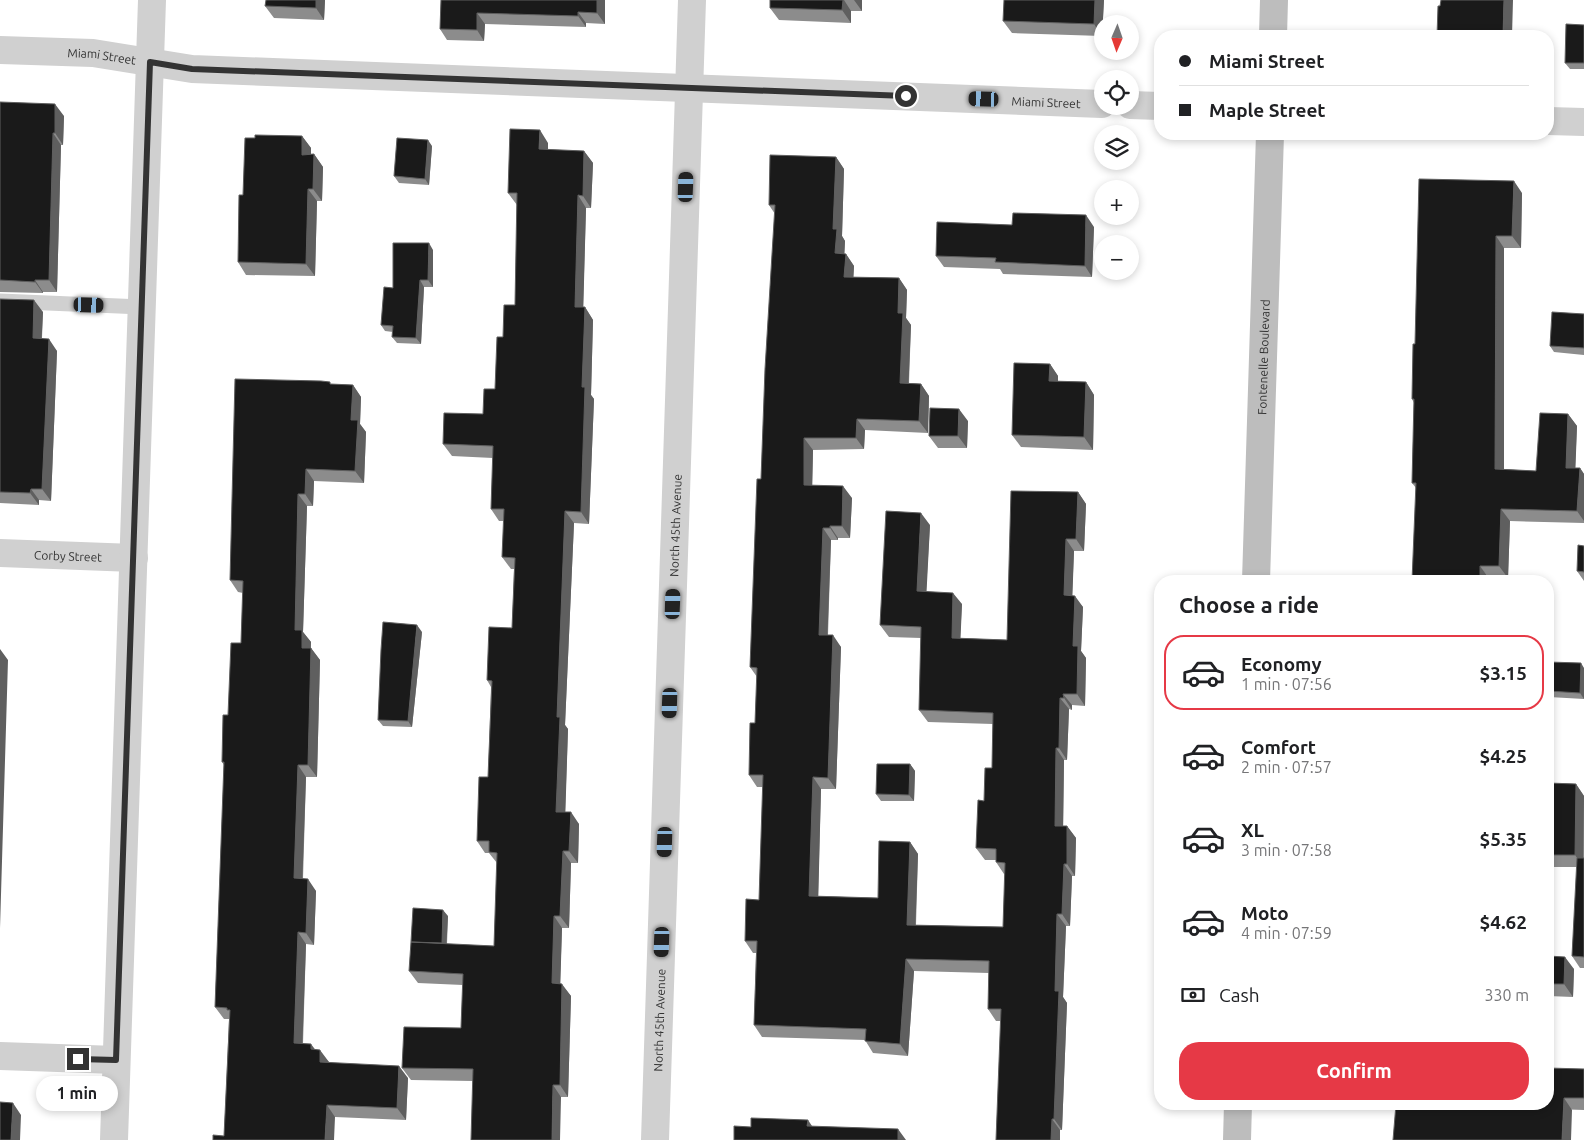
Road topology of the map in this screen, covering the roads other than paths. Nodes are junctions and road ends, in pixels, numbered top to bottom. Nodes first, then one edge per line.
1 (152, 0) edge
2 (692, 0) edge
3 (1274, 0) edge
4 (1273, 30) edge
5 (0, 50) edge
6 (150, 62) junction
7 (689, 88) junction
8 (1094, 104) edge
9 (1139, 105) edge
10 (1154, 106) edge
11 (1554, 121) edge
12 (1584, 122) edge
13 (1270, 140) edge
14 (0, 301) edge
15 (142, 307) junction
16 (0, 553) edge
17 (134, 558) junction
18 (1256, 575) edge
19 (0, 1056) edge
20 (116, 1060) junction
21 (1238, 1110) edge
22 (114, 1140) edge
23 (655, 1140) edge
24 (1237, 1140) edge

1 - 6 street
2 - 7 street, North 45th Avenue
3 - 4 main road
5 - 6 street, Miami Street
6 - 7 street, Miami Street
6 - 15 street
7 - 8 street, Miami Street
7 - 23 street, North 45th Avenue
9 - 10 street
11 - 12 street
13 - 18 main road, Fontenelle Boulevard
14 - 15 lane
15 - 17 street
16 - 17 street, Corby Street
17 - 20 street
19 - 20 street
20 - 22 street
21 - 24 main road

